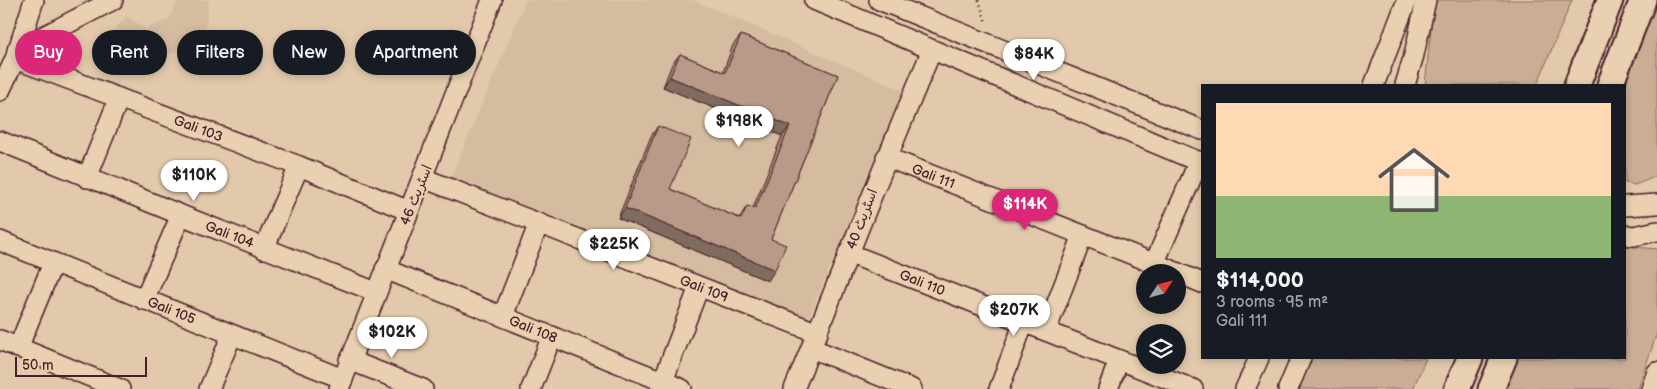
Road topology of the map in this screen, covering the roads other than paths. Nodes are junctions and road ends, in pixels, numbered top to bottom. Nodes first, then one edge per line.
1 (113, 0) edge
2 (492, 0) edge
3 (814, 0) edge
4 (879, 0) edge
5 (1408, 0) edge
6 (1426, 0) edge
7 (1610, 0) edge
8 (1643, 0) edge
9 (29, 2) edge
10 (22, 30) edge
11 (59, 30) edge
12 (932, 50) junction
13 (1414, 55) junction
14 (15, 56) edge
15 (65, 75) edge
16 (1611, 82) edge
17 (1374, 84) edge
18 (1405, 84) edge
19 (1410, 84) edge
20 (1577, 84) edge
21 (0, 91) edge
22 (119, 98) junction
23 (1201, 130) edge
24 (0, 141) edge
25 (886, 158) junction
26 (1201, 162) edge
27 (299, 166) junction
28 (87, 178) junction
29 (423, 178) junction
30 (1656, 204) edge
31 (1626, 206) edge
32 (409, 211) junction
33 (181, 215) junction
34 (539, 223) junction
35 (1657, 231) edge
36 (1083, 235) junction
37 (1630, 235) edge
38 (0, 241) edge
39 (1657, 242) edge
40 (264, 249) junction
41 (848, 253) junction
42 (53, 263) junction
43 (1154, 264) joint
44 (385, 269) junction
45 (1186, 277) edge
46 (1201, 283) edge
47 (700, 287) junction
48 (376, 292) junction
49 (144, 300) junction
50 (503, 316) junction
51 (1024, 322) junction
52 (1046, 331) junction
53 (232, 335) junction
54 (552, 336) junction
55 (0, 340) edge
56 (814, 341) junction
57 (18, 348) junction
58 (1259, 359) edge
59 (1301, 359) edge
60 (1470, 359) edge
61 (1504, 359) edge
62 (349, 360) junction
63 (1119, 360) junction
64 (1657, 372) edge
65 (663, 381) junction
66 (341, 384) edge
67 (111, 387) edge
68 (209, 389) edge
69 (423, 389) edge
70 (531, 389) edge
71 (682, 389) edge
72 (794, 389) edge
73 (912, 389) edge
74 (999, 389) edge
75 (1108, 389) edge
76 (1193, 389) edge
77 (1245, 389) edge
78 (1288, 389) edge
79 (1457, 389) edge
80 (1491, 389) edge
81 (1651, 389) edge

1 - 11 street
2 - 29 street, اسٹریٹ 46
3 - 12 street
4 - 23 street
5 - 17 street
6 - 13 street
7 - 20 main road
8 - 16 main road
9 - 10 street
12 - 25 street, اسٹریٹ 40
12 - 26 street
13 - 18 street
13 - 19 street
14 - 21 street
15 - 22 street, Gali 103
22 - 27 street, Gali 103
22 - 28 street
24 - 28 street, Gali 104
25 - 36 street, Gali 111
25 - 41 street, اسٹریٹ 40
26 - 43 street
27 - 32 street, Gali 103
27 - 40 street
28 - 33 street, Gali 104
29 - 32 street, اسٹریٹ 46
29 - 34 street, Gali 109
30 - 31 street
32 - 44 street, اسٹریٹ 46
33 - 40 street, Gali 104
33 - 49 street
34 - 47 street, Gali 109
34 - 50 street
35 - 37 street
36 - 43 street, Gali 111
36 - 52 street
37 - 39 street
38 - 42 street, Gali 105
40 - 48 street, Gali 104
41 - 51 street, Gali 110
41 - 56 street, اسٹریٹ 40
42 - 49 street, Gali 105
42 - 57 street
44 - 48 street, اسٹریٹ 46
44 - 50 street, Gali 108
45 - 46 street, Gali 111
47 - 56 street, Gali 109
47 - 65 street
48 - 62 street, اسٹریٹ 46
49 - 53 street, Gali 105
50 - 54 street, Gali 108
51 - 52 street, Gali 110
51 - 74 street
52 - 63 street, Gali 110
53 - 66 street, Gali 105
53 - 68 street
54 - 65 street, Gali 108
54 - 70 street
55 - 57 street
56 - 72 street, اسٹریٹ 40
56 - 73 street, Gali 109
57 - 67 street
58 - 77 street
59 - 78 street
60 - 79 main road
61 - 80 main road
62 - 66 street, اسٹریٹ 46
62 - 69 street
63 - 75 street
63 - 76 street, Gali 110
64 - 81 street
65 - 71 street, Gali 108

